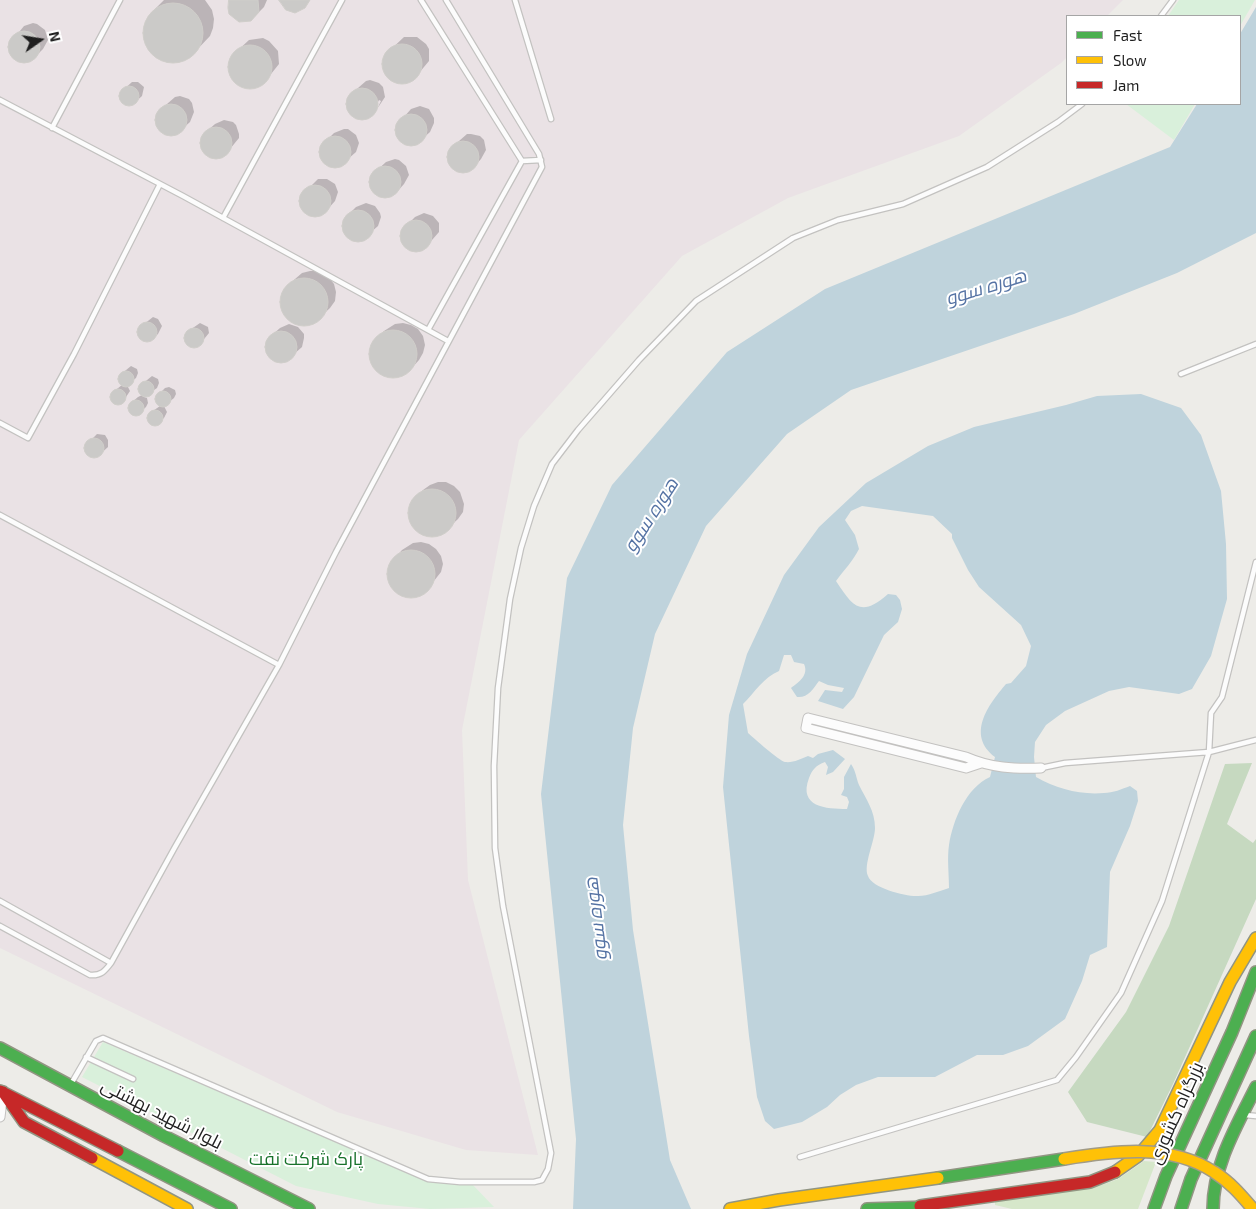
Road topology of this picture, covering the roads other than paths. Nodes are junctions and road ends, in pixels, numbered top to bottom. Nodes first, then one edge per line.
1 (120, 0) edge
2 (342, 0) edge
3 (421, 0) edge
4 (446, 0) edge
5 (515, 0) edge
6 (1173, 0) edge
7 (1162, 15) edge
8 (0, 100) edge
9 (1081, 105) edge
10 (551, 119) dead end
11 (52, 128) junction
12 (541, 160) junction
13 (522, 161) junction
14 (160, 184) junction
15 (223, 218) junction
16 (428, 330) junction
17 (448, 340) junction
18 (1256, 344) edge
19 (1181, 374) dead end
20 (0, 423) edge
21 (0, 514) edge
22 (1256, 562) edge
23 (279, 666) junction
24 (1256, 740) edge
25 (1209, 752) junction
26 (981, 763) junction
27 (1041, 768) joint
28 (0, 901) edge
29 (0, 926) edge
30 (1256, 938) edge
31 (111, 963) junction
32 (1256, 972) edge
33 (1255, 1037) edge
34 (0, 1048) edge
35 (86, 1057) junction
36 (133, 1079) dead end
37 (70, 1086) junction
38 (1256, 1087) edge
39 (1, 1092) edge
40 (1243, 1115) junction
41 (1256, 1116) edge
42 (0, 1117) edge
43 (800, 1157) dead end
44 (920, 1206) junction
45 (187, 1209) edge
46 (231, 1209) edge
47 (309, 1209) edge
48 (730, 1209) edge
49 (867, 1209) edge
50 (951, 1209) edge
51 (1154, 1209) edge
52 (1181, 1209) edge
53 (1213, 1209) edge
54 (1253, 1209) edge

1 - 11 lane
2 - 15 lane
3 - 13 lane
4 - 12 lane
5 - 10 lane
6 - 7 lane
8 - 11 lane
9 - 35 lane
11 - 14 lane
12 - 13 lane
12 - 17 lane
13 - 16 lane
14 - 15 lane
14 - 20 lane
15 - 16 lane
16 - 17 lane
17 - 23 lane
18 - 19 lane
21 - 23 lane
22 - 25 lane
23 - 31 lane
24 - 25 lane
25 - 27 lane
25 - 43 lane
26 - 26 street
26 - 27 street
28 - 31 lane
29 - 31 lane
30 - 44 main road
32 - 51 main road, بزرگراه کشوری
33 - 52 main road
34 - 37 main road, بلوار شهید بهشتی
35 - 36 lane
35 - 37 lane
37 - 47 main road, بلوار شهید بهشتی
38 - 40 main road
39 - 42 street
39 - 45 main road
39 - 46 main road
40 - 41 lane
40 - 53 main road
44 - 49 main road
44 - 50 main road
48 - 54 main road, bridge

